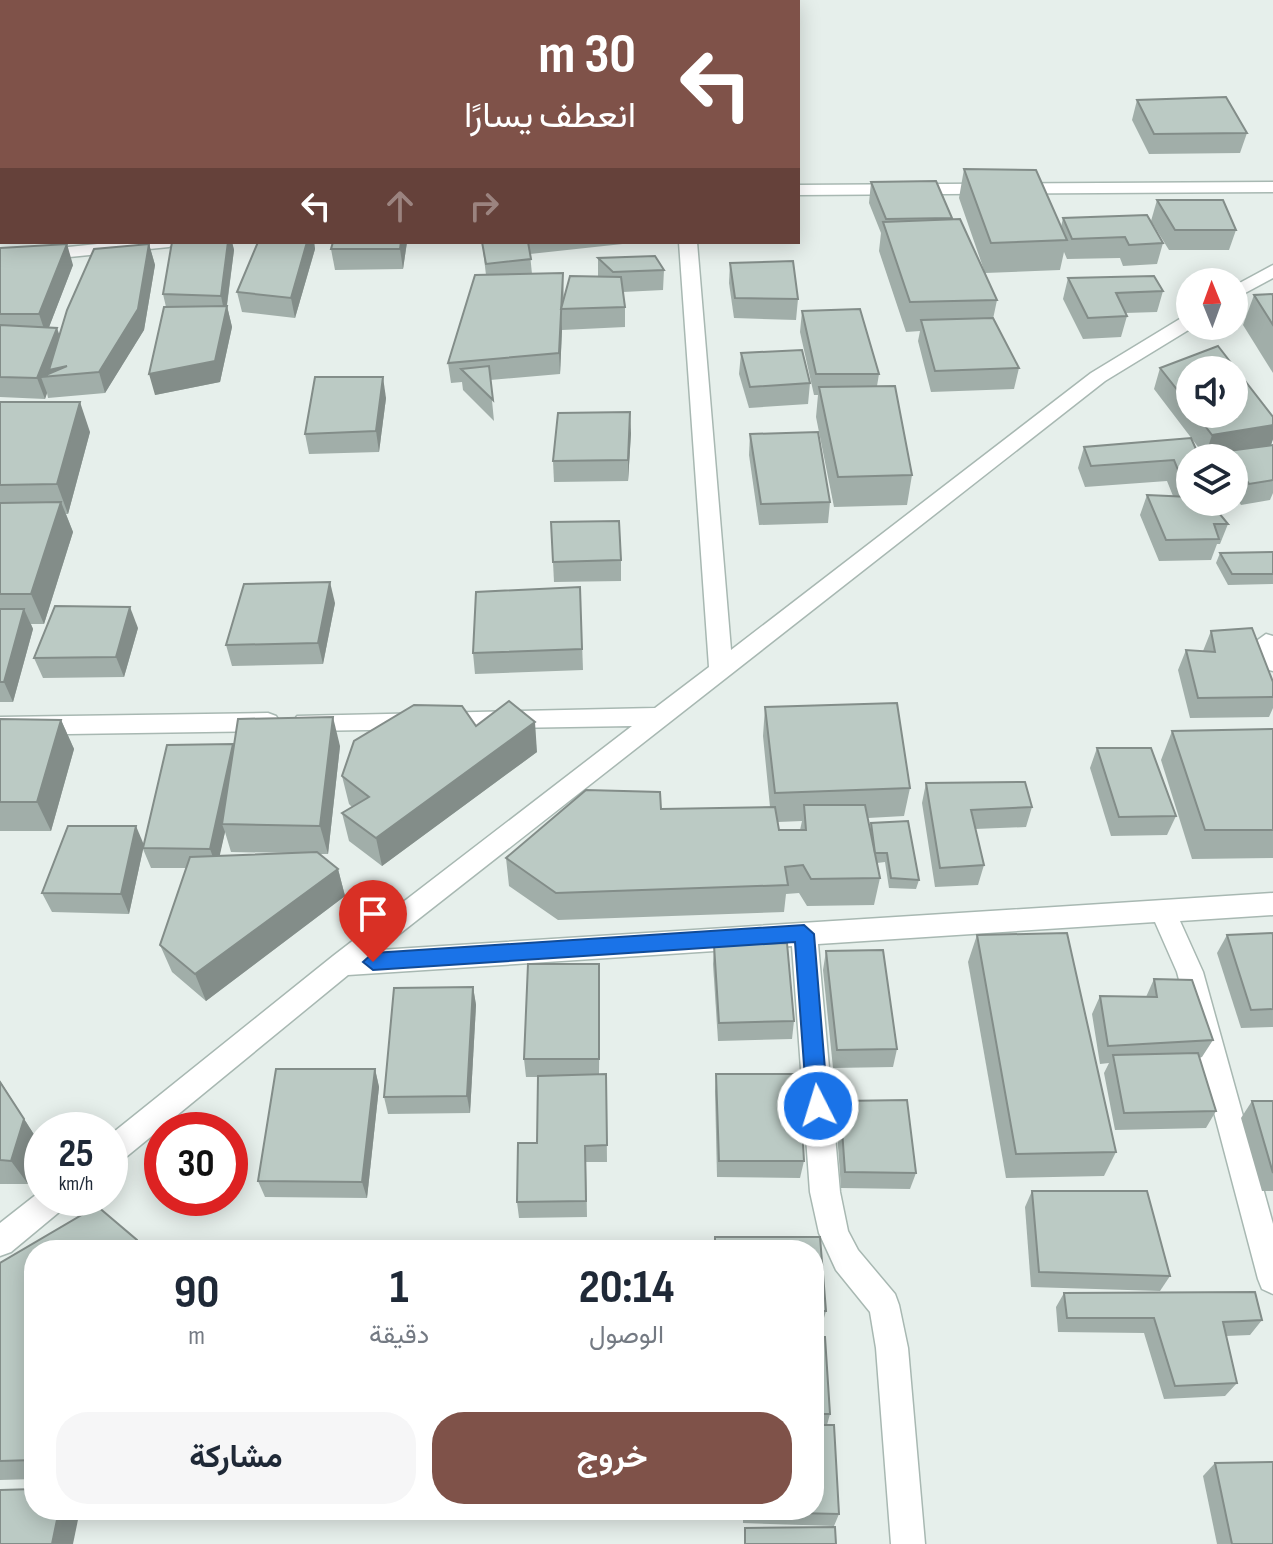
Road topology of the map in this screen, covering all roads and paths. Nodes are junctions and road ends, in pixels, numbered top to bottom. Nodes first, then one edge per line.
1 (1273, 187) edge
2 (800, 190) edge
3 (149, 244) edge
4 (688, 244) edge
5 (0, 259) edge
6 (1273, 270) edge
7 (1248, 285) edge
8 (1176, 330) edge
9 (721, 672) junction
10 (662, 717) junction
11 (0, 726) edge
12 (1273, 904) edge
13 (1163, 911) junction
14 (804, 934) junction
15 (342, 964) junction
16 (128, 1138) edge
17 (32, 1216) edge
18 (0, 1242) edge
19 (1273, 1279) edge
20 (908, 1544) edge

1 - 2 street
3 - 5 street
4 - 9 street
6 - 7 street
8 - 9 street
9 - 10 street
10 - 11 street
10 - 15 street
12 - 13 street
13 - 14 street
13 - 19 street
14 - 15 street
14 - 20 street
15 - 16 street
17 - 18 street

